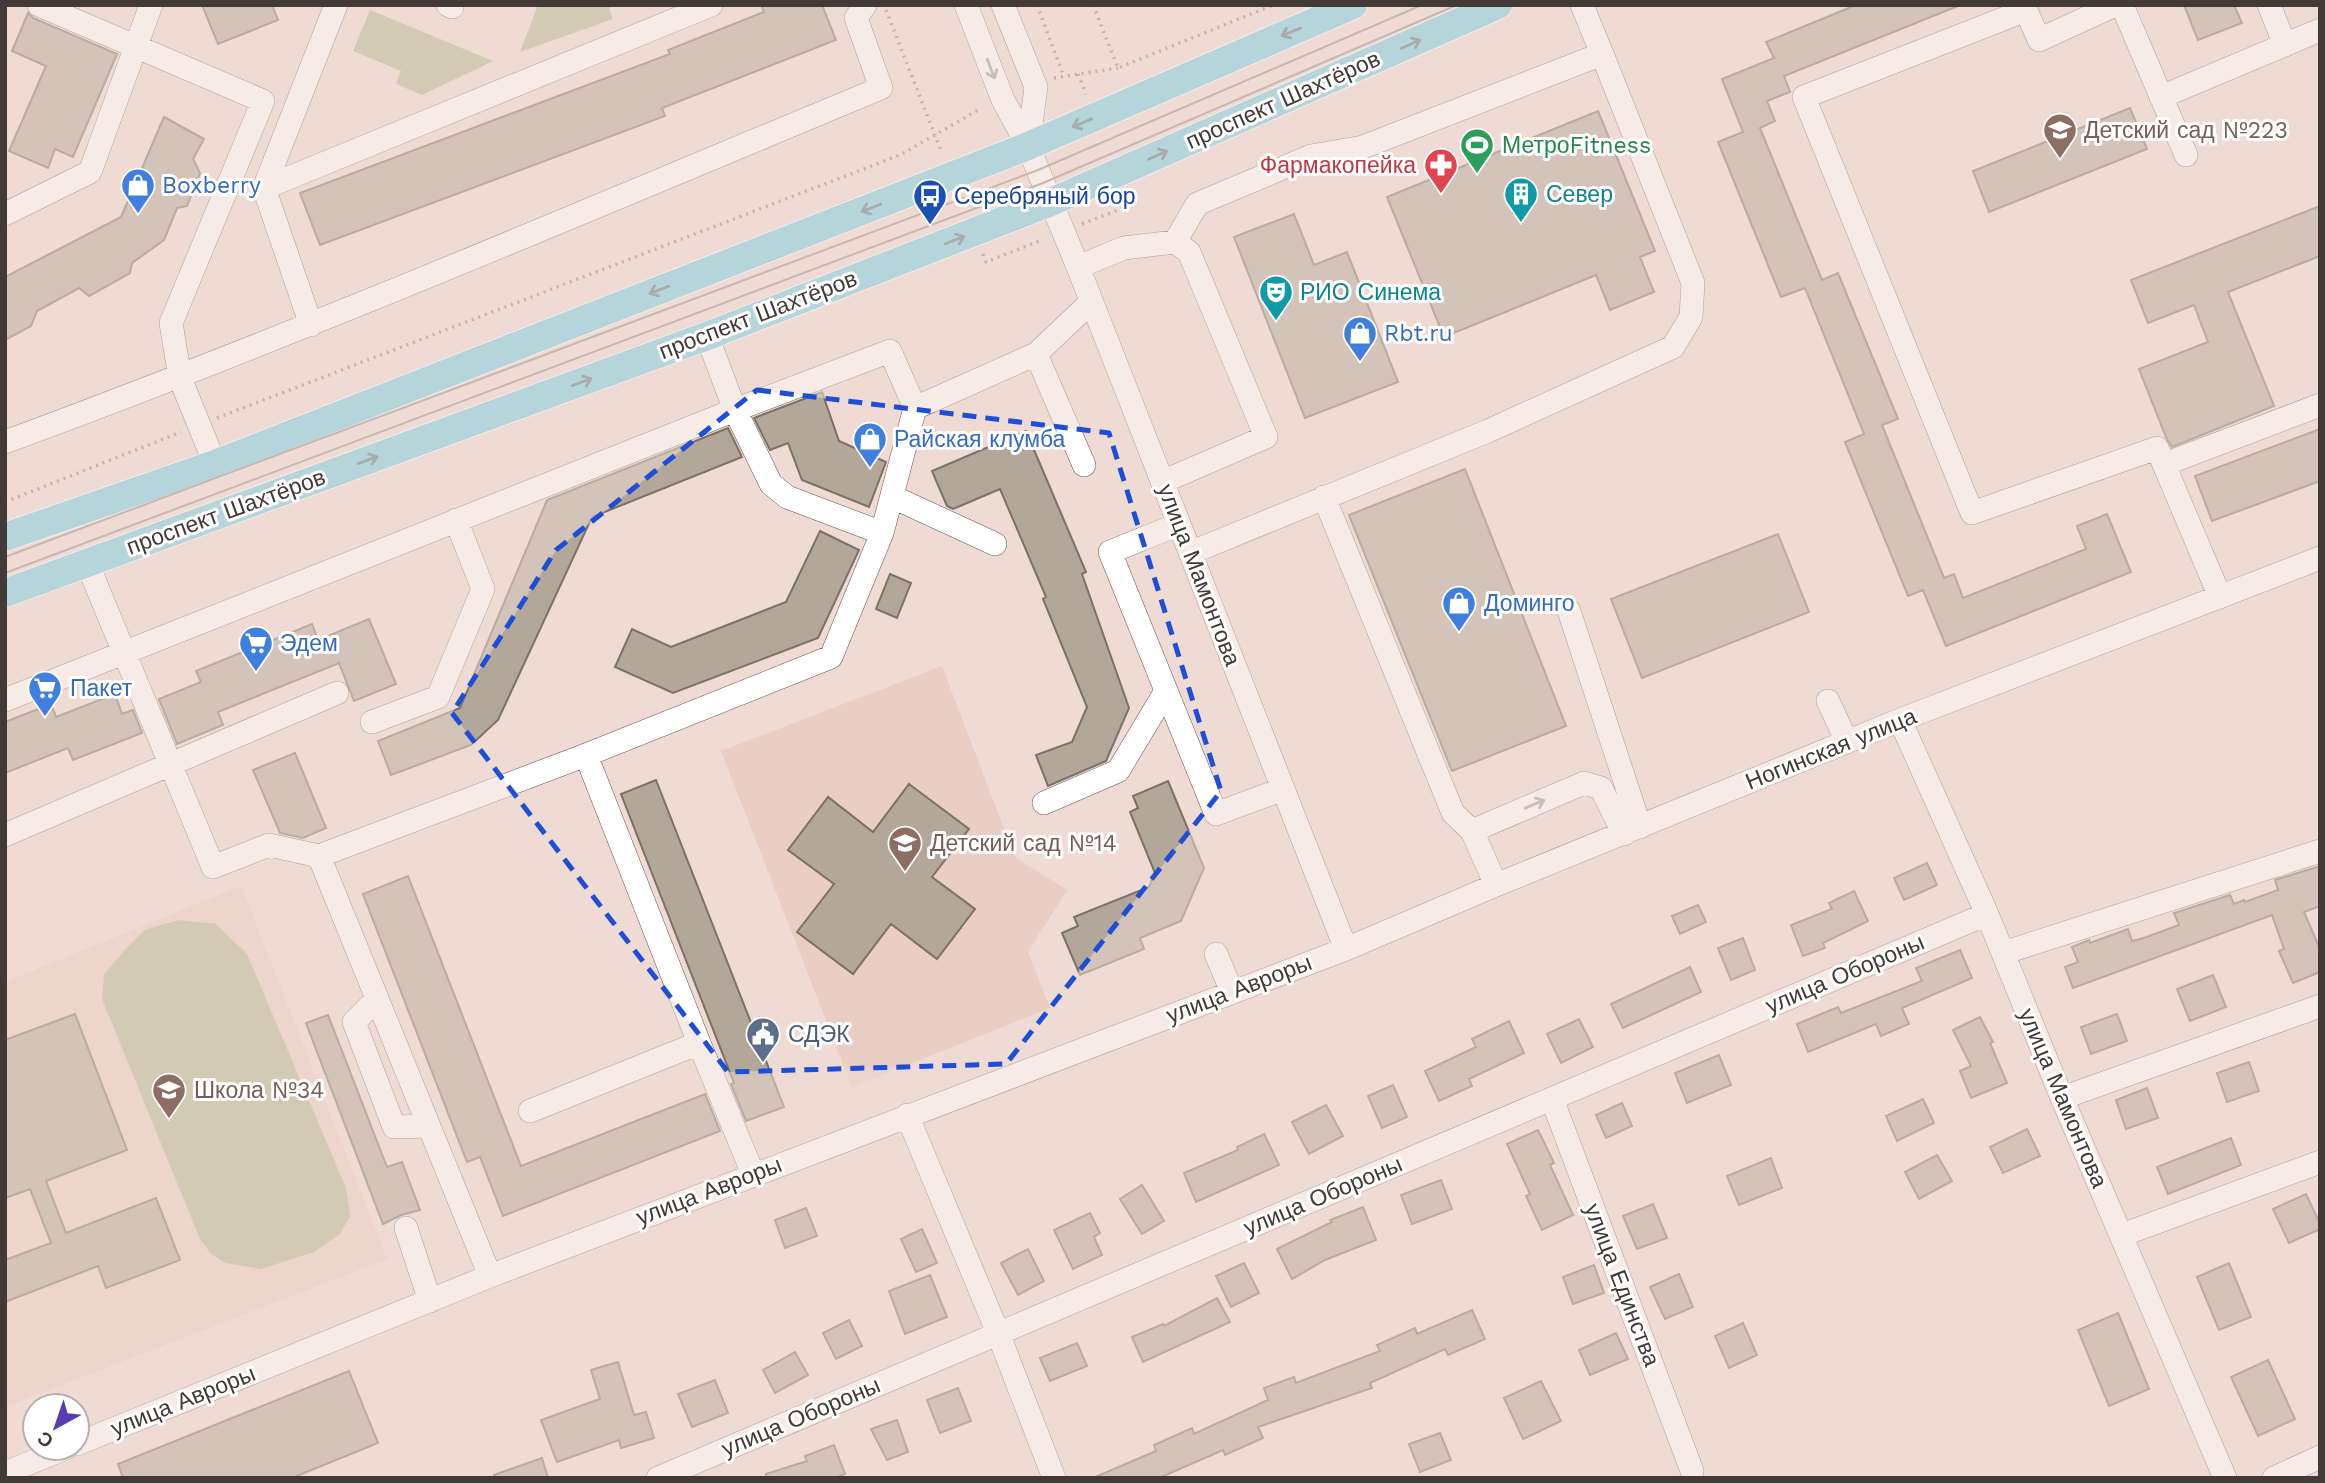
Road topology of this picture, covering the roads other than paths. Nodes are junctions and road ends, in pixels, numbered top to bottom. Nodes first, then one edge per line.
1 (40, 5) edge
2 (151, 5) edge
3 (336, 5) edge
4 (711, 5) edge
5 (965, 5) edge
6 (1003, 5) edge
7 (1353, 5) edge
8 (1498, 5) edge
9 (1582, 5) edge
10 (2115, 5) edge
11 (2122, 5) edge
12 (2269, 5) edge
13 (857, 10) edge
14 (2320, 30) edge
15 (2285, 45) junction
16 (136, 46) junction
17 (1602, 54) junction
18 (2161, 97) junction
19 (262, 101) junction
20 (291, 114) junction
21 (1028, 146) junction
22 (2186, 155) dead end
23 (264, 188) junction
24 (16, 199) edge
25 (1051, 202) junction
26 (5, 214) edge
27 (1175, 242) junction
28 (1078, 267) junction
29 (1091, 302) junction
30 (312, 325) junction
31 (707, 336) junction
32 (1036, 354) junction
33 (180, 378) junction
34 (2320, 405) edge
35 (915, 408) junction
36 (735, 410) junction
37 (5, 442) edge
38 (215, 464) junction
39 (2165, 464) junction
40 (1084, 466) dead end
41 (1162, 482) junction
42 (893, 497) junction
43 (1324, 498) junction
44 (456, 520) junction
45 (1179, 524) junction
46 (883, 533) junction
47 (5, 537) edge
48 (995, 544) dead end
49 (1190, 553) junction
50 (2320, 558) edge
51 (87, 563) junction
52 (5, 593) edge
53 (2220, 597) junction
54 (1569, 611) dead end
55 (122, 653) junction
56 (1166, 691) junction
57 (337, 693) dead end
58 (5, 699) edge
59 (1828, 701) dead end
60 (1900, 720) junction
61 (372, 722) dead end
62 (1846, 742) junction
63 (586, 755) junction
64 (169, 765) junction
65 (1283, 789) junction
66 (1044, 803) dead end
67 (1472, 831) junction
68 (1632, 831) junction
69 (5, 835) edge
70 (2320, 851) edge
71 (319, 856) junction
72 (1496, 885) junction
73 (1987, 914) junction
74 (1346, 949) junction
75 (2003, 953) junction
76 (1216, 954) dead end
77 (1232, 992) junction
78 (377, 999) junction
79 (2320, 1006) edge
80 (699, 1043) junction
81 (403, 1062) junction
82 (375, 1077) junction
83 (2062, 1098) junction
84 (1552, 1099) junction
85 (530, 1111) dead end
86 (907, 1115) junction
87 (429, 1126) junction
88 (2320, 1162) edge
89 (753, 1174) junction
90 (406, 1228) dead end
91 (2122, 1235) junction
92 (490, 1276) junction
93 (430, 1301) junction
94 (998, 1333) junction
95 (91, 1438) edge
96 (2320, 1457) edge
97 (32, 1462) edge
98 (1692, 1471) dead end
99 (5, 1473) edge
100 (658, 1478) edge
101 (1054, 1478) edge
102 (2225, 1478) edge
103 (2274, 1478) edge

1 - 16 street
2 - 16 street
3 - 20 street
4 - 23 street
5 -> 21 street, улица Мамонтова
6 - 21 street
7 -> 21 main road
25 -> 8 main road, проспект Шахтёров
9 - 17 street
10 - 39 street
11 - 18 street
12 - 15 street
13 - 30 street
14 - 15 street
15 - 18 street
16 - 19 street
16 - 24 street
17 - 27 street
17 - 43 street
18 - 22 street
19 - 20 street
19 - 33 street
20 - 23 street
21 - 25 street, улица Мамонтова
21 -> 38 main road
23 - 30 street
24 - 26 street
25 - 28 street, улица Мамонтова
31 -> 25 main road, проспект Шахтёров
27 - 28 street
27 - 41 street
28 - 29 street, улица Мамонтова
29 - 32 street
29 - 41 street, улица Мамонтова
30 - 33 street
31 - 36 street
51 -> 31 main road, проспект Шахтёров
32 - 35 street
32 - 40 street
33 - 37 street
33 - 38 street
34 - 39 street
35 - 36 street
35 - 42 street
36 - 44 street
36 - 46 street
38 - 47 main road
39 - 53 street
41 - 45 street, улица Мамонтова
42 - 46 street
42 - 48 street
43 - 49 street
43 - 67 street
44 - 55 street
44 - 61 street
45 - 49 street, улица Мамонтова
45 - 56 street
46 - 63 street
49 - 65 street, улица Мамонтова
50 - 53 street, Ногинская улица
51 - 52 main road, проспект Шахтёров
51 - 55 street
53 - 60 street, Ногинская улица
54 - 68 street
55 - 58 street
55 - 64 street
56 - 65 street
56 - 66 street
57 - 64 street
59 - 62 street
60 - 62 street, Ногинская улица
60 - 73 street, улица Мамонтова
62 - 68 street, Ногинская улица
63 - 71 street
63 - 80 street
64 - 69 street
64 - 71 street
65 - 74 street, улица Мамонтова
67 -> 68 street
67 - 72 street
68 - 72 street, Ногинская улица
70 - 75 street
71 - 78 street
72 - 74 street, Ногинская улица
73 - 75 street, улица Мамонтова
73 - 84 street, улица Обороны
74 - 77 street, улица Авроры
75 - 83 street, улица Мамонтова
76 - 77 street
77 - 86 street, улица Авроры
78 - 81 street
78 - 82 street
79 - 83 street
80 - 85 street
80 - 89 street
81 - 82 street
81 - 87 street
82 - 87 street
83 - 91 street, улица Мамонтова
84 - 94 street, улица Обороны
84 - 98 street, улица Единства
86 - 89 street, улица Авроры
86 - 94 street
87 - 92 street
88 - 91 street
89 - 92 street, улица Авроры
90 - 93 street
91 - 102 street, улица Мамонтова
92 - 93 street, улица Авроры
93 - 95 street, улица Авроры
94 - 100 street, улица Обороны
94 - 101 street
96 - 103 street
97 - 99 street

